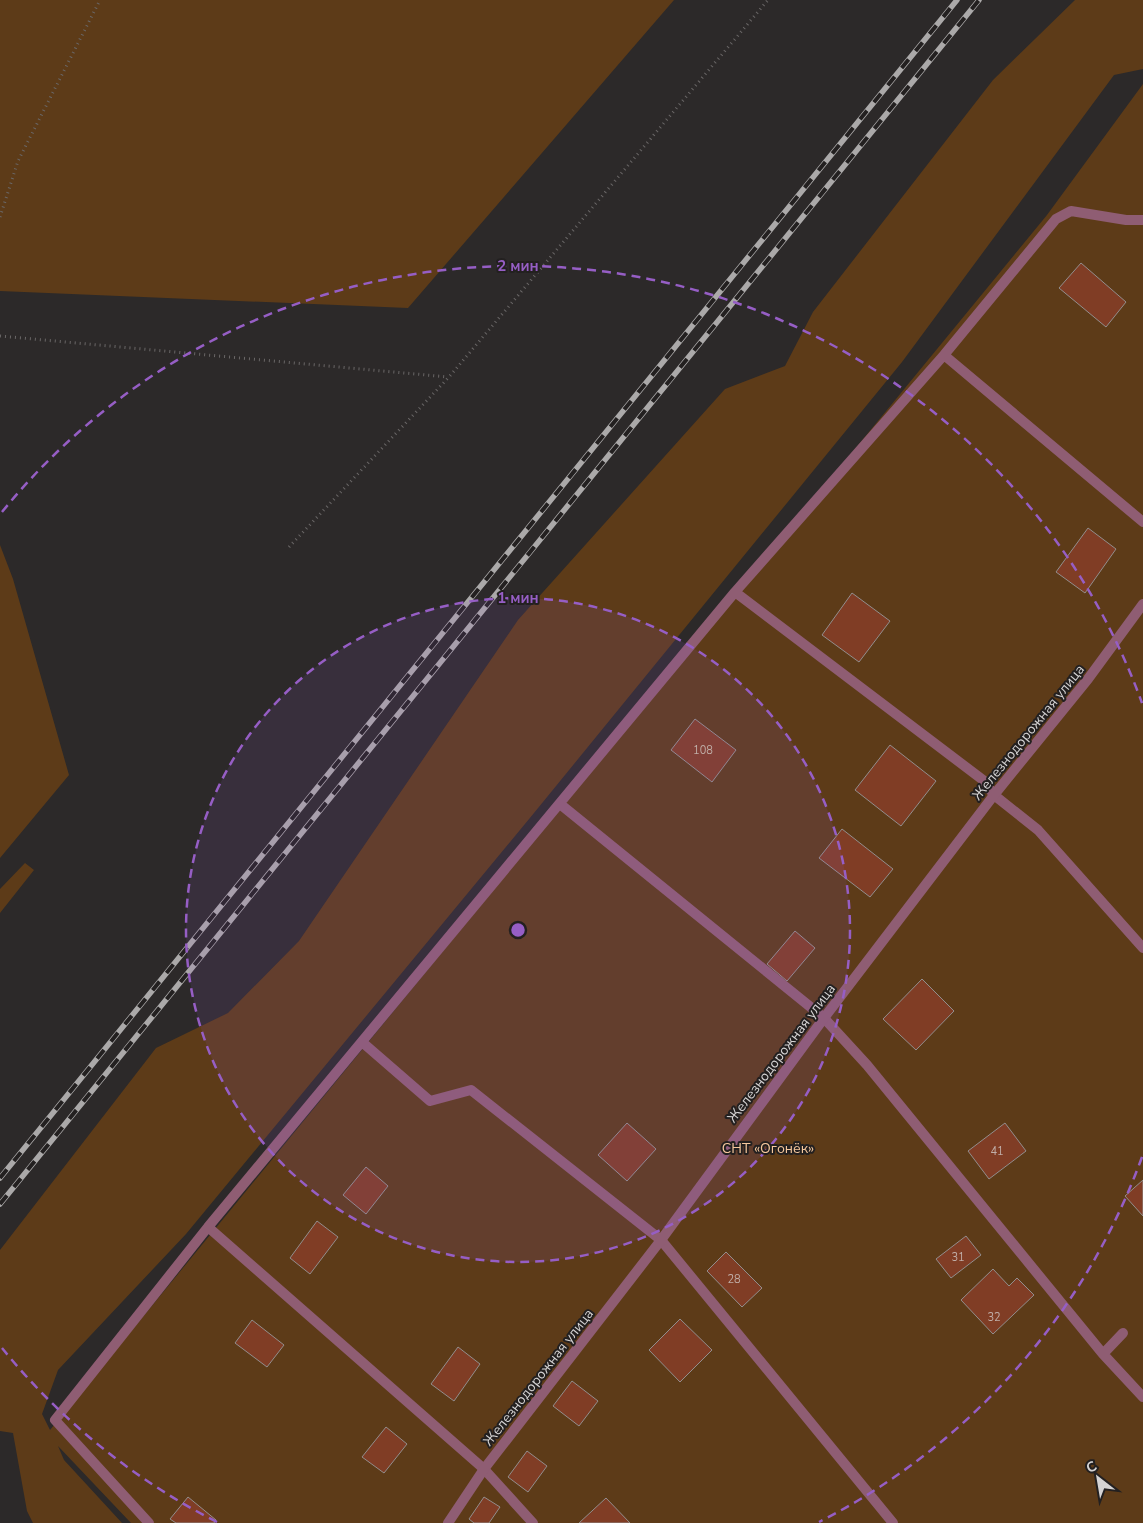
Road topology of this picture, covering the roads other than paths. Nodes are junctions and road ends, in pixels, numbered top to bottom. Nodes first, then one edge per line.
1 (1143, 220) edge
2 (944, 355) junction
3 (1143, 522) edge
4 (735, 592) junction
5 (1143, 604) edge
6 (994, 795) junction
7 (560, 804) junction
8 (1143, 948) edge
9 (824, 1018) junction
10 (362, 1042) junction
11 (208, 1227) junction
12 (661, 1240) junction
13 (1123, 1333) dead end
14 (1103, 1354) junction
15 (1143, 1398) edge
16 (484, 1469) junction
17 (149, 1523) edge
18 (448, 1523) edge
19 (533, 1523) edge
20 (893, 1523) edge

1 - 2 street
2 - 3 street
2 - 4 street
4 - 6 street
4 - 7 street
5 - 6 street, Железнодорожная улица
6 - 8 street
6 - 9 street, Железнодорожная улица
7 - 9 street
7 - 10 street
9 - 12 street, Железнодорожная улица
9 - 14 street
10 - 11 street
10 - 12 street
11 - 16 street
11 - 17 street
12 - 16 street, Железнодорожная улица
12 - 20 street
13 - 14 street
14 - 15 street
16 - 18 street, Железнодорожная улица
16 - 19 street

